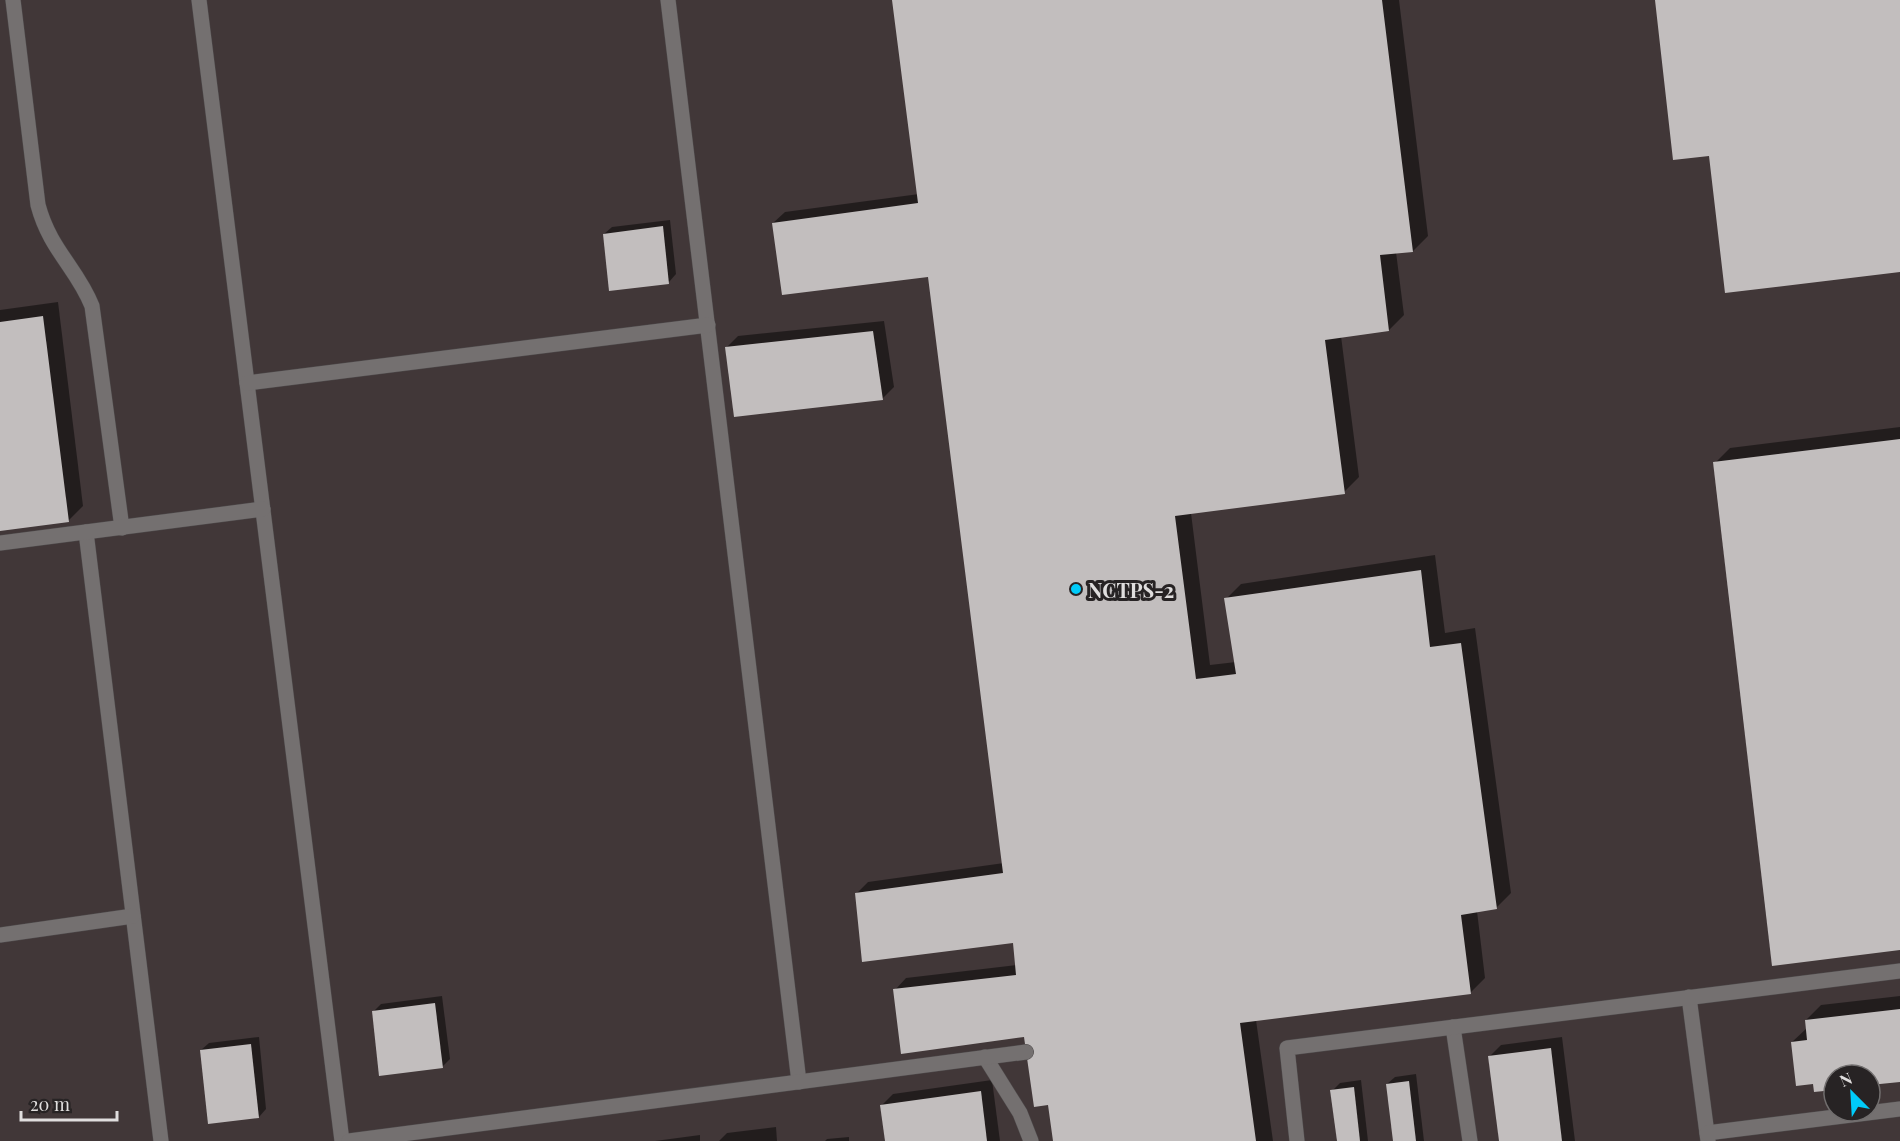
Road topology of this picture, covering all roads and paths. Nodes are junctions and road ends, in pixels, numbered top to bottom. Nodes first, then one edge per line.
1 (13, 0) edge
2 (199, 0) edge
3 (668, 0) edge
4 (708, 325) junction
5 (247, 383) junction
6 (263, 509) junction
7 (122, 528) junction
8 (86, 532) junction
9 (0, 543) edge
10 (133, 916) junction
11 (0, 935) edge
12 (1900, 971) edge
13 (1689, 998) junction
14 (1453, 1027) junction
15 (1026, 1052) dead end
16 (985, 1057) junction
17 (799, 1082) junction
18 (1900, 1109) edge
19 (1708, 1137) edge
20 (161, 1141) edge
21 (342, 1141) edge
22 (350, 1141) edge
23 (1031, 1141) edge
24 (1297, 1141) edge
25 (1470, 1141) edge

1 - 7 lane
2 - 5 lane
3 - 4 lane
4 - 5 lane
4 - 17 lane
5 - 6 lane
6 - 7 lane
6 - 21 lane
7 - 8 lane
8 - 9 lane
8 - 10 lane
10 - 11 lane
10 - 20 lane
12 - 13 lane
13 - 14 lane
13 - 19 lane
14 - 24 lane
14 - 25 lane
15 - 16 lane
16 - 17 lane
16 - 23 lane
17 - 22 lane
18 - 19 lane

